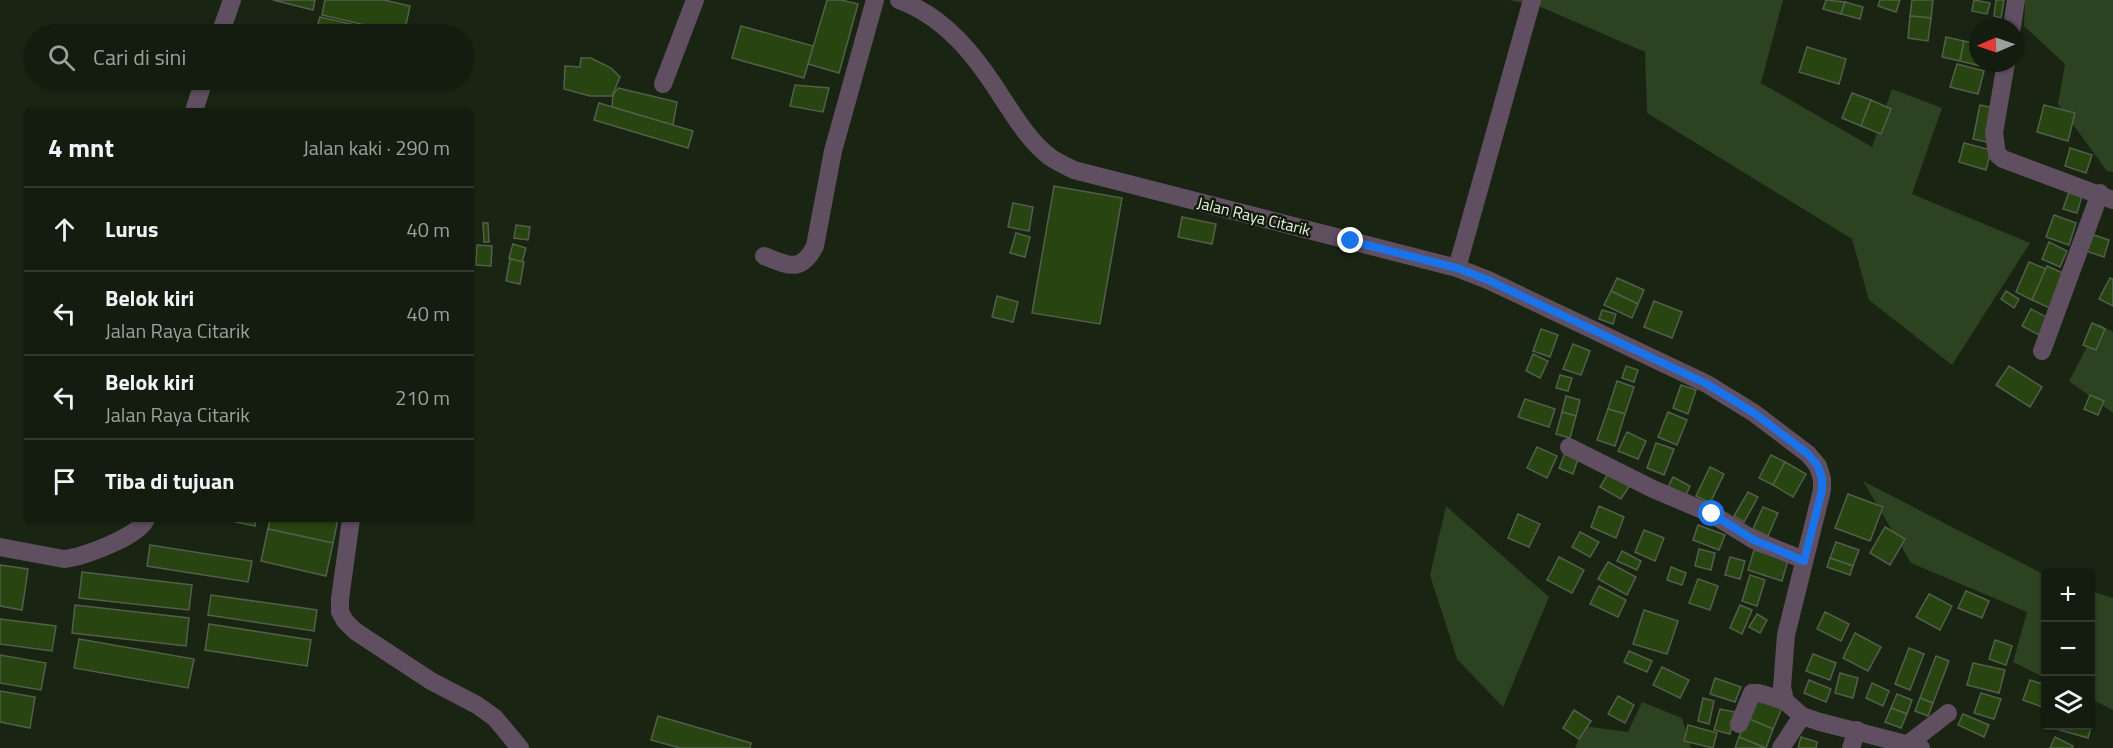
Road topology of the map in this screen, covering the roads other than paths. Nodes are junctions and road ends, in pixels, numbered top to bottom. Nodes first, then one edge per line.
1 (232, 0) edge
2 (695, 0) edge
3 (875, 0) edge
4 (898, 0) edge
5 (1532, 0) edge
6 (2016, 0) edge
7 (2013, 18) edge
8 (224, 24) edge
9 (2004, 72) edge
10 (663, 84) dead end
11 (201, 90) edge
12 (195, 108) edge
13 (2106, 197) edge
14 (764, 256) dead end
15 (1457, 268) junction
16 (2042, 351) dead end
17 (1569, 447) dead end
18 (145, 522) edge
19 (351, 522) edge
20 (0, 547) edge
21 (1804, 561) junction
22 (1785, 701) junction
23 (1948, 713) dead end
24 (1802, 716) junction
25 (1738, 724) dead end
26 (1857, 730) junction
27 (1915, 746) edge
28 (520, 748) edge
29 (1781, 748) edge
30 (1851, 748) edge

1 - 8 street
2 - 10 street
3 - 14 street
4 - 15 street, Jalan Raya Citarik
5 - 15 street
6 - 7 street
9 - 13 street
11 - 12 street
13 - 16 street
15 - 21 street, Jalan Raya Citarik
17 - 21 street
18 - 20 street
19 - 28 street
21 - 22 street, Jalan Raya Citarik
22 - 24 street
22 - 25 street
23 - 27 street
24 - 26 street
24 - 29 street
26 - 27 street
26 - 30 street

